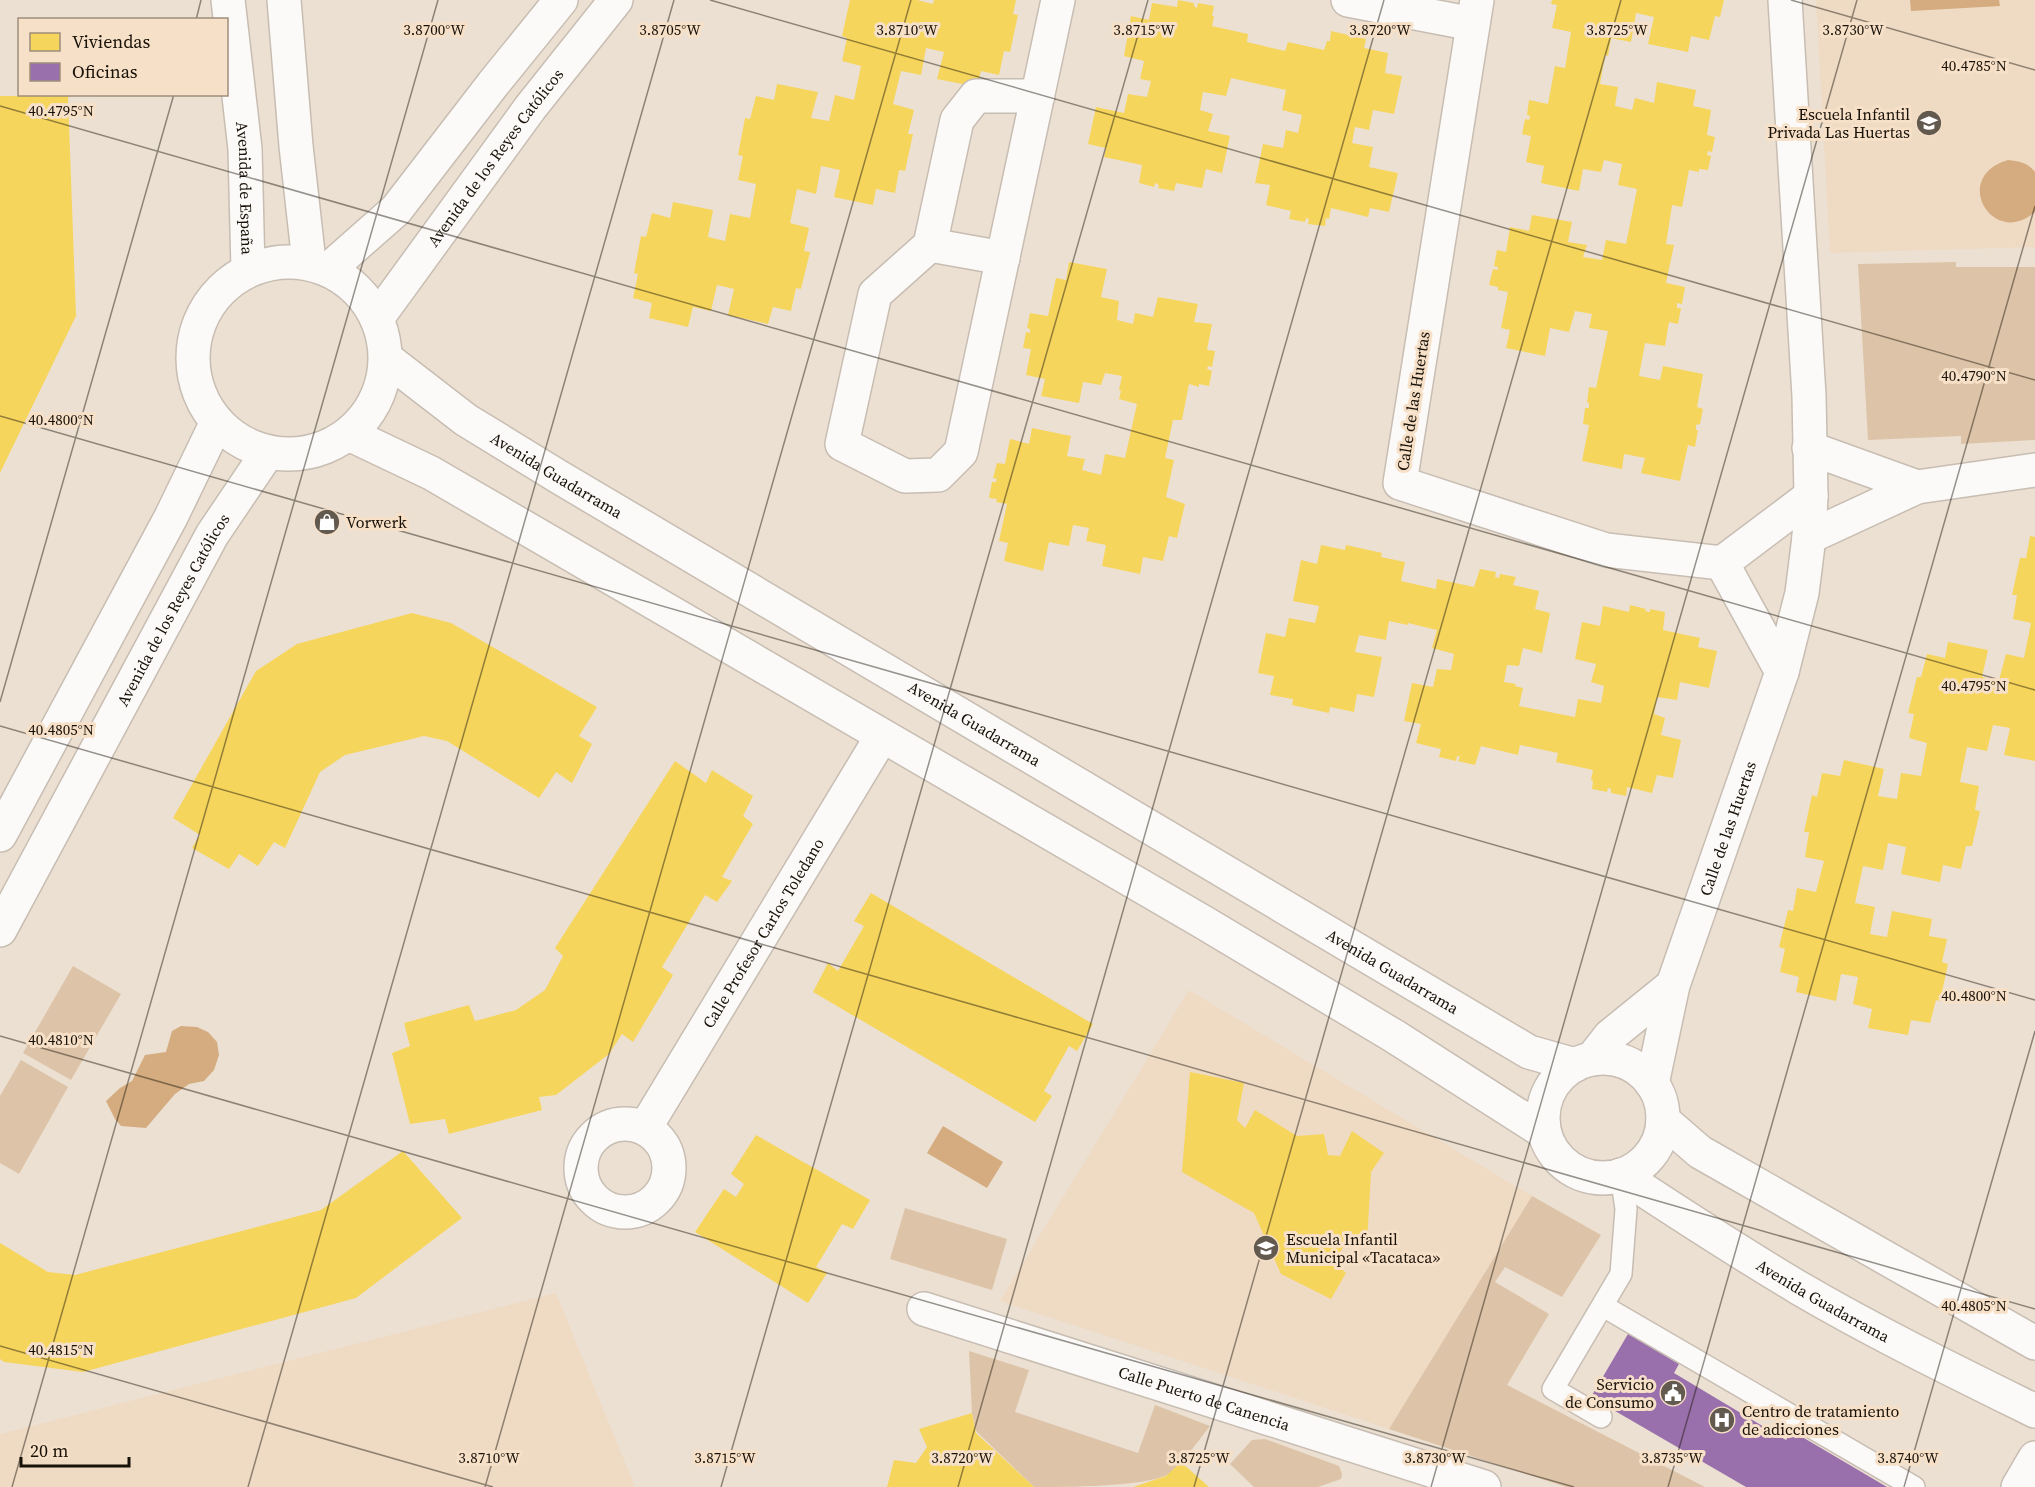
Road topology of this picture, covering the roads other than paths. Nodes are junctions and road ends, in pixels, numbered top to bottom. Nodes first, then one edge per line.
1 (228, 0) edge
2 (284, 0) edge
3 (561, 0) edge
4 (616, 0) edge
5 (1058, 0) edge
6 (1348, 0) edge
7 (1785, 0) edge
8 (1475, 12) edge
9 (1038, 96) junction
10 (930, 245) junction
11 (1003, 258) junction
12 (319, 266) junction
13 (248, 270) junction
14 (378, 317) junction
15 (387, 359) junction
16 (217, 423) junction
17 (349, 434) junction
18 (1809, 448) junction
19 (268, 452) junction
20 (2035, 470) edge
21 (1917, 488) junction
22 (1811, 496) junction
23 (1809, 537) junction
24 (1722, 563) junction
25 (1782, 672) junction
26 (882, 736) junction
27 (3, 822) edge
28 (0, 930) edge
29 (1673, 985) junction
30 (1584, 1062) junction
31 (1652, 1084) junction
32 (1663, 1120) junction
33 (645, 1128) dead end
34 (1544, 1132) junction
35 (1621, 1175) junction
36 (1603, 1306) junction
37 (924, 1309) dead end
38 (2035, 1343) edge
39 (2035, 1411) edge
40 (1601, 1417) dead end
41 (2035, 1458) edge
42 (1484, 1487) edge
43 (1914, 1487) edge
44 (2018, 1487) edge

1 - 13 street, Avenida de España
2 - 12 street
3 - 12 street
4 - 14 street, Avenida de los Reyes Católicos
5 - 9 street
6 - 8 street, Calle de las Huertas
7 - 18 street, Calle de las Huertas
8 - 24 street, Calle de las Huertas
9 - 10 street
9 - 11 street
10 - 11 street
10 - 11 street
12 - 13 street
12 - 14 street
13 - 16 street
14 - 15 street
15 - 17 street
15 - 30 street, Avenida Guadarrama
16 - 19 street
16 - 27 street
17 - 19 street
17 - 26 street
18 - 21 street
18 - 22 street, Calle de las Huertas
19 - 28 street, Avenida de los Reyes Católicos
20 - 21 street
21 - 23 street
22 - 23 street, Calle de las Huertas
22 - 24 street
23 - 25 street, Calle de las Huertas
24 - 25 street
25 - 29 street, Calle de las Huertas
26 - 33 street, Calle Profesor Carlos Toledano
26 - 34 street
29 - 30 street
29 - 31 street, Calle de las Huertas
30 - 31 street
30 - 34 street
31 - 32 street
32 - 35 street
32 - 38 street
34 - 35 street
35 - 36 lane
35 - 39 street, Avenida Guadarrama
36 - 40 lane
36 - 43 lane
37 - 42 street, Calle Puerto de Canencia
41 - 44 street

